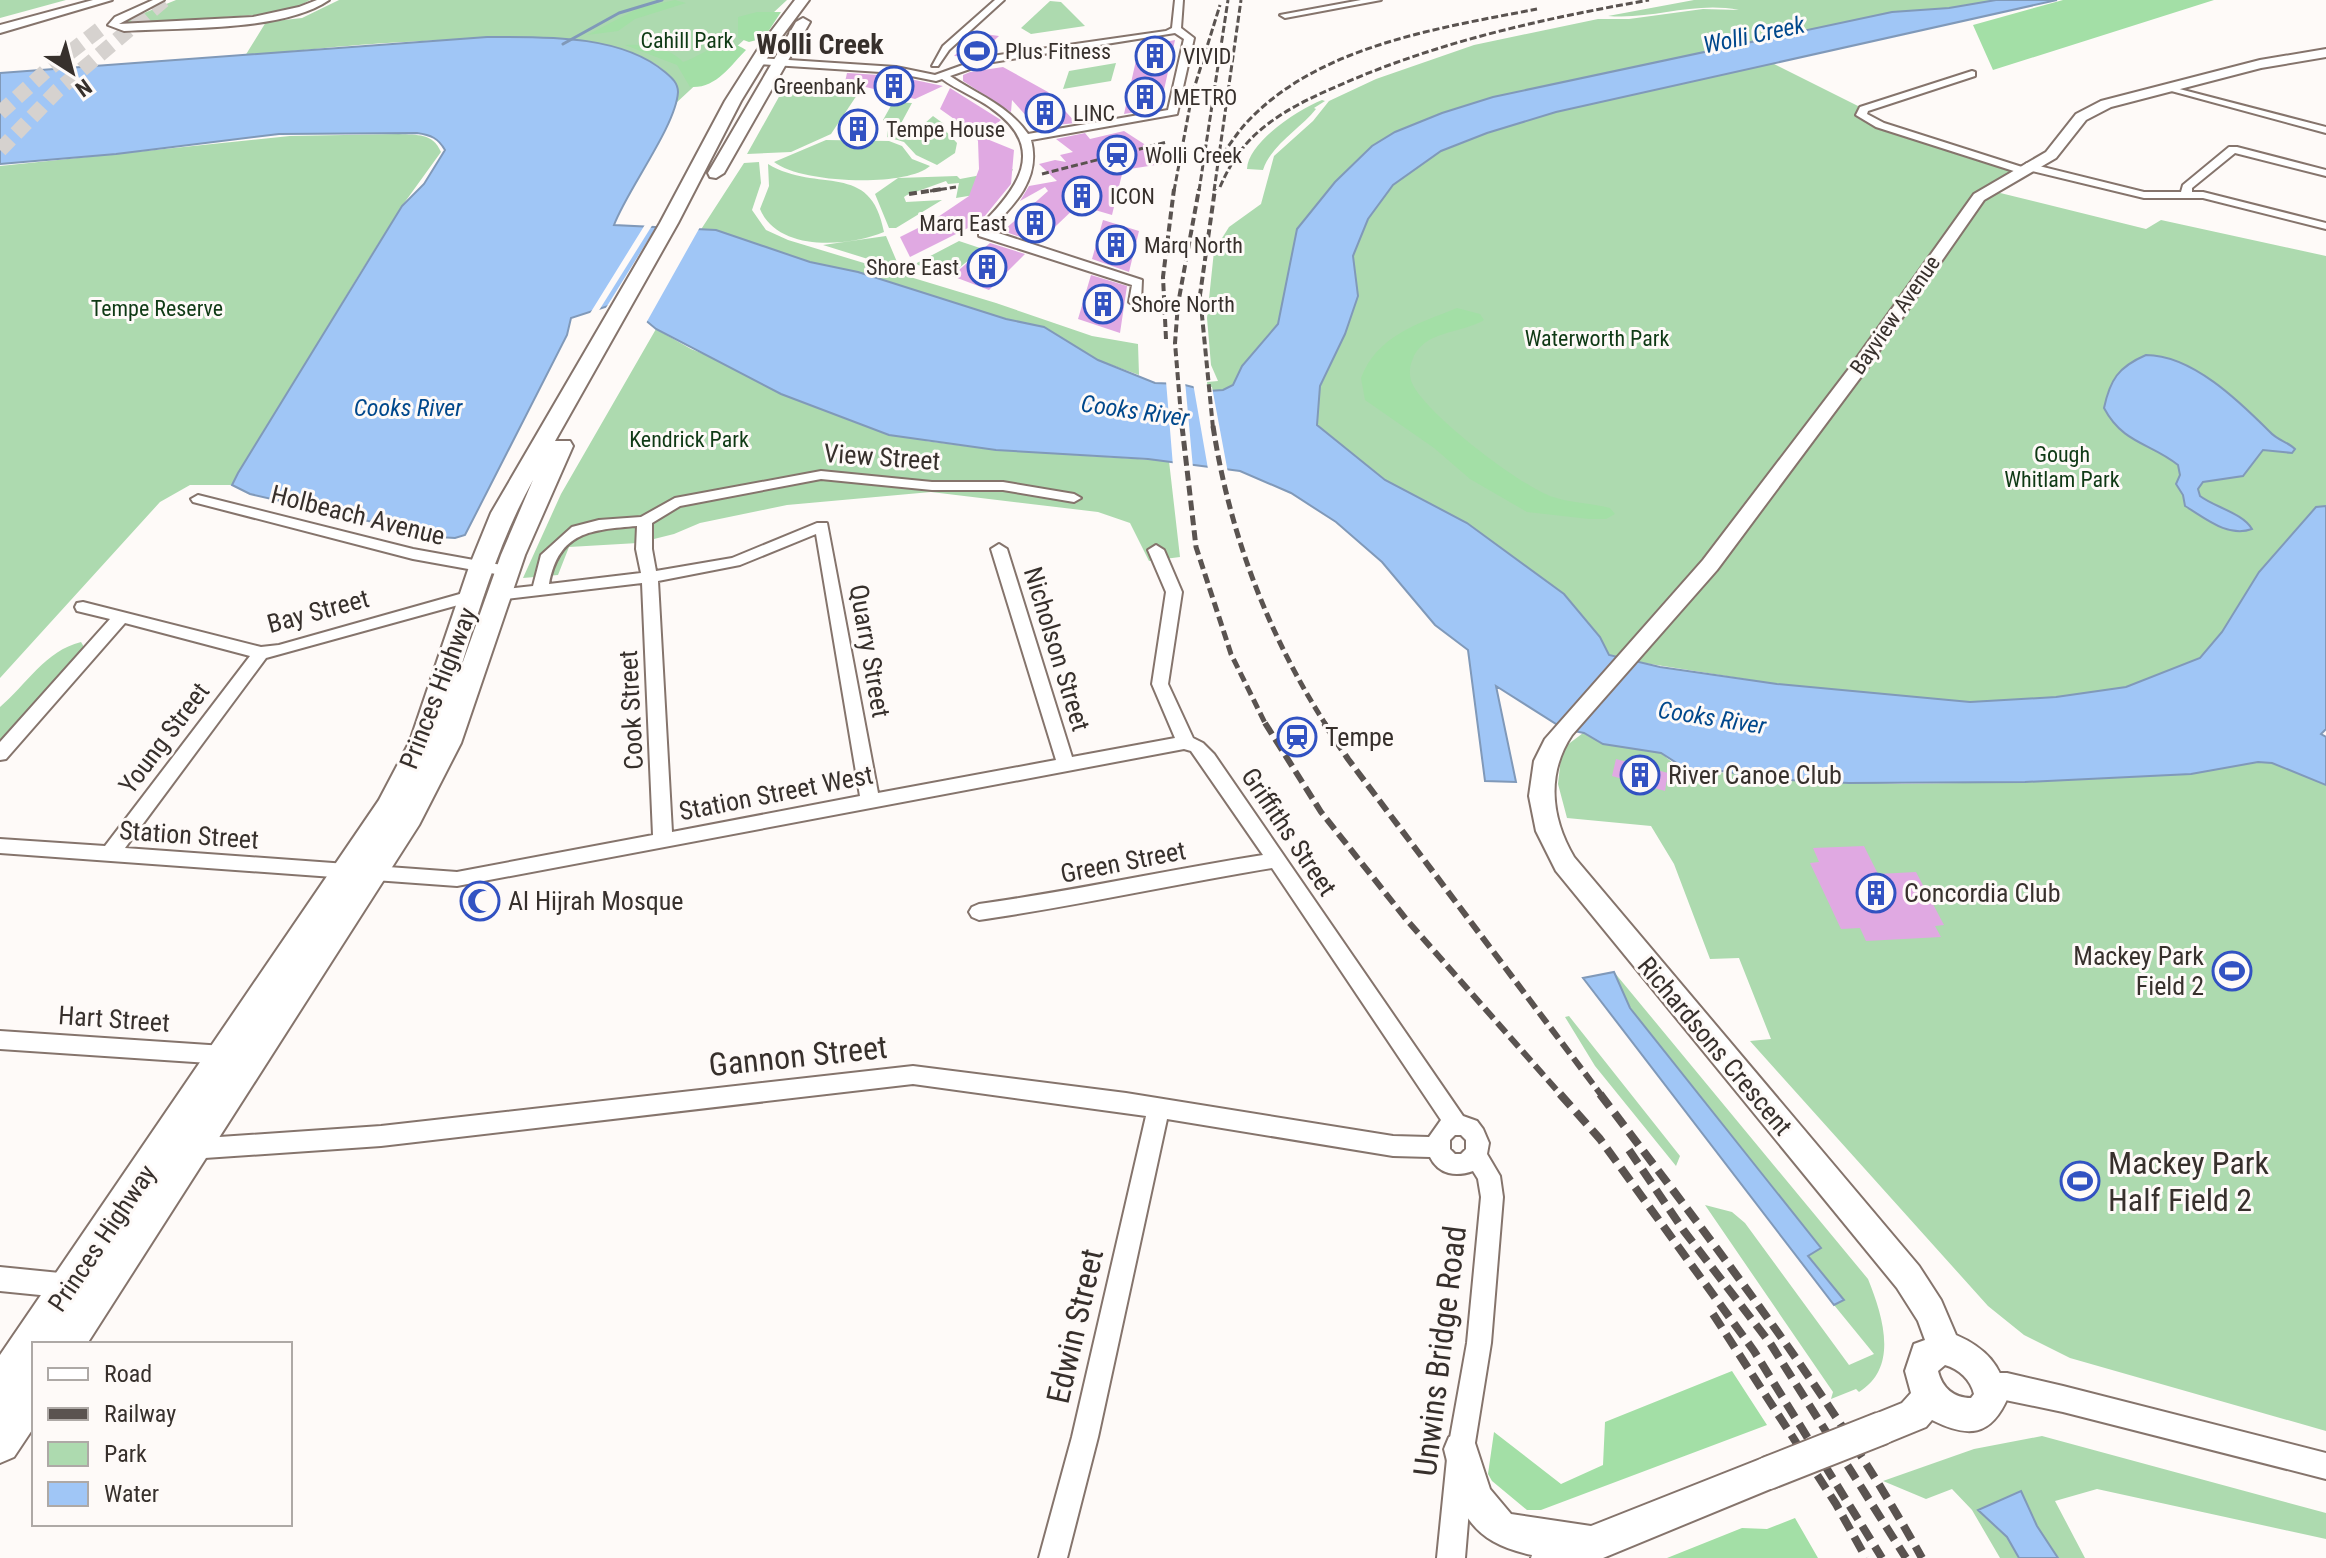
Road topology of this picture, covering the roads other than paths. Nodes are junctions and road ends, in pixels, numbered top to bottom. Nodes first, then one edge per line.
1 (85, 0) edge
2 (106, 0) edge
3 (160, 0) edge
4 (325, 0) edge
5 (802, 0) edge
6 (815, 0) edge
7 (1000, 0) edge
8 (1179, 0) edge
9 (1377, 0) edge
10 (1285, 15) dead end
11 (0, 26) edge
12 (1172, 31) junction
13 (2326, 53) edge
14 (759, 58) junction
15 (783, 59) junction
16 (932, 64) junction
17 (950, 73) junction
18 (920, 74) junction
19 (1972, 74) dead end
20 (2168, 87) junction
21 (2326, 130) edge
22 (1025, 138) junction
23 (2023, 168) junction
24 (2326, 173) edge
25 (2186, 195) junction
26 (676, 223) junction
27 (2326, 226) edge
28 (1135, 302) dead end
29 (1074, 498) dead end
30 (198, 499) dead end
31 (645, 521) junction
32 (807, 533) joint
33 (999, 549) dead end
34 (1156, 550) dead end
35 (650, 577) junction
36 (490, 582) junction
37 (540, 588) junction
38 (83, 607) dead end
39 (121, 617) junction
40 (261, 653) junction
41 (1564, 729) joint
42 (1186, 742) junction
43 (0, 754) edge
44 (1066, 765) junction
45 (870, 802) junction
46 (663, 841) junction
47 (0, 846) edge
48 (109, 855) junction
49 (1276, 860) junction
50 (361, 874) junction
51 (979, 912) dead end
52 (0, 1040) edge
53 (224, 1055) junction
54 (1159, 1108) junction
55 (1457, 1126) junction
56 (1437, 1147) junction
57 (177, 1148) junction
58 (1476, 1156) junction
59 (0, 1279) edge
60 (70, 1286) junction
61 (66, 1342) edge
62 (1945, 1349) junction
63 (1990, 1386) junction
64 (0, 1389) edge
65 (32, 1395) edge
66 (1931, 1396) junction
67 (0, 1443) edge
68 (1461, 1449) junction
69 (2326, 1466) edge
70 (1598, 1542) junction
71 (1053, 1558) edge
72 (1451, 1558) edge
73 (1549, 1558) edge

1 - 11 main road
2 - 11 main road
3 - 4 street
5 - 14 highway, Princes Highway
6 - 15 highway, Princes Highway
7 - 16 street
8 - 12 street
9 - 10 street
12 - 17 street
12 - 22 street
13 - 20 main road, Bayview Avenue
14 - 15 street
14 - 26 highway, Princes Highway
15 - 16 street
15 - 18 street
15 - 26 highway, Princes Highway
16 - 17 street
16 - 18 street
17 - 18 street
17 - 22 street
19 - 23 street
20 - 21 street
20 - 23 main road, Bayview Avenue
22 - 28 street
23 - 25 street
23 - 41 main road, Bayview Avenue
24 - 25 street
25 - 27 street
26 - 36 highway, Princes Highway
29 - 31 street, View Street
30 - 36 street, Holbeach Avenue
31 - 35 street
31 - 37 street, View Street
32 - 35 street, Bay Street
32 - 45 street, Quarry Street
33 - 44 street, Nicholson Street
34 - 42 street, Griffiths Street
35 - 37 street, Bay Street
35 - 46 street, Cook Street
36 - 37 street, Bay Street
36 - 40 street, Bay Street
36 - 50 highway, Princes Highway
38 - 39 street, Bay Street
39 - 40 street, Bay Street
39 - 43 street
40 - 48 street, Young Street
41 - 62 main road, Richardsons Crescent
42 - 44 street, Station Street West
42 - 49 street, Griffiths Street
44 - 45 street, Station Street West
45 - 46 street, Station Street West
46 - 50 street, Station Street West
47 - 48 street, Station Street
48 - 50 street, Station Street
49 - 51 street, Green Street
49 - 55 street, Griffiths Street
50 - 53 highway, Princes Highway
50 - 57 highway, Princes Highway
52 - 53 street, Hart Street
53 - 57 highway, Princes Highway
54 - 56 street, Gannon Street
54 - 57 street, Gannon Street
54 - 71 street, Edwin Street
55 - 56 street
55 - 58 street
56 - 58 street
57 - 60 highway, Princes Highway
57 - 61 highway, Princes Highway
58 - 68 street, Unwins Bridge Road
59 - 60 street
60 - 64 highway, Princes Highway
62 - 63 main road
62 - 66 main road
63 - 66 main road
63 - 69 street
65 - 67 highway
66 - 70 main road, bridge
68 - 70 main road
68 - 72 street, Unwins Bridge Road
70 - 73 main road

